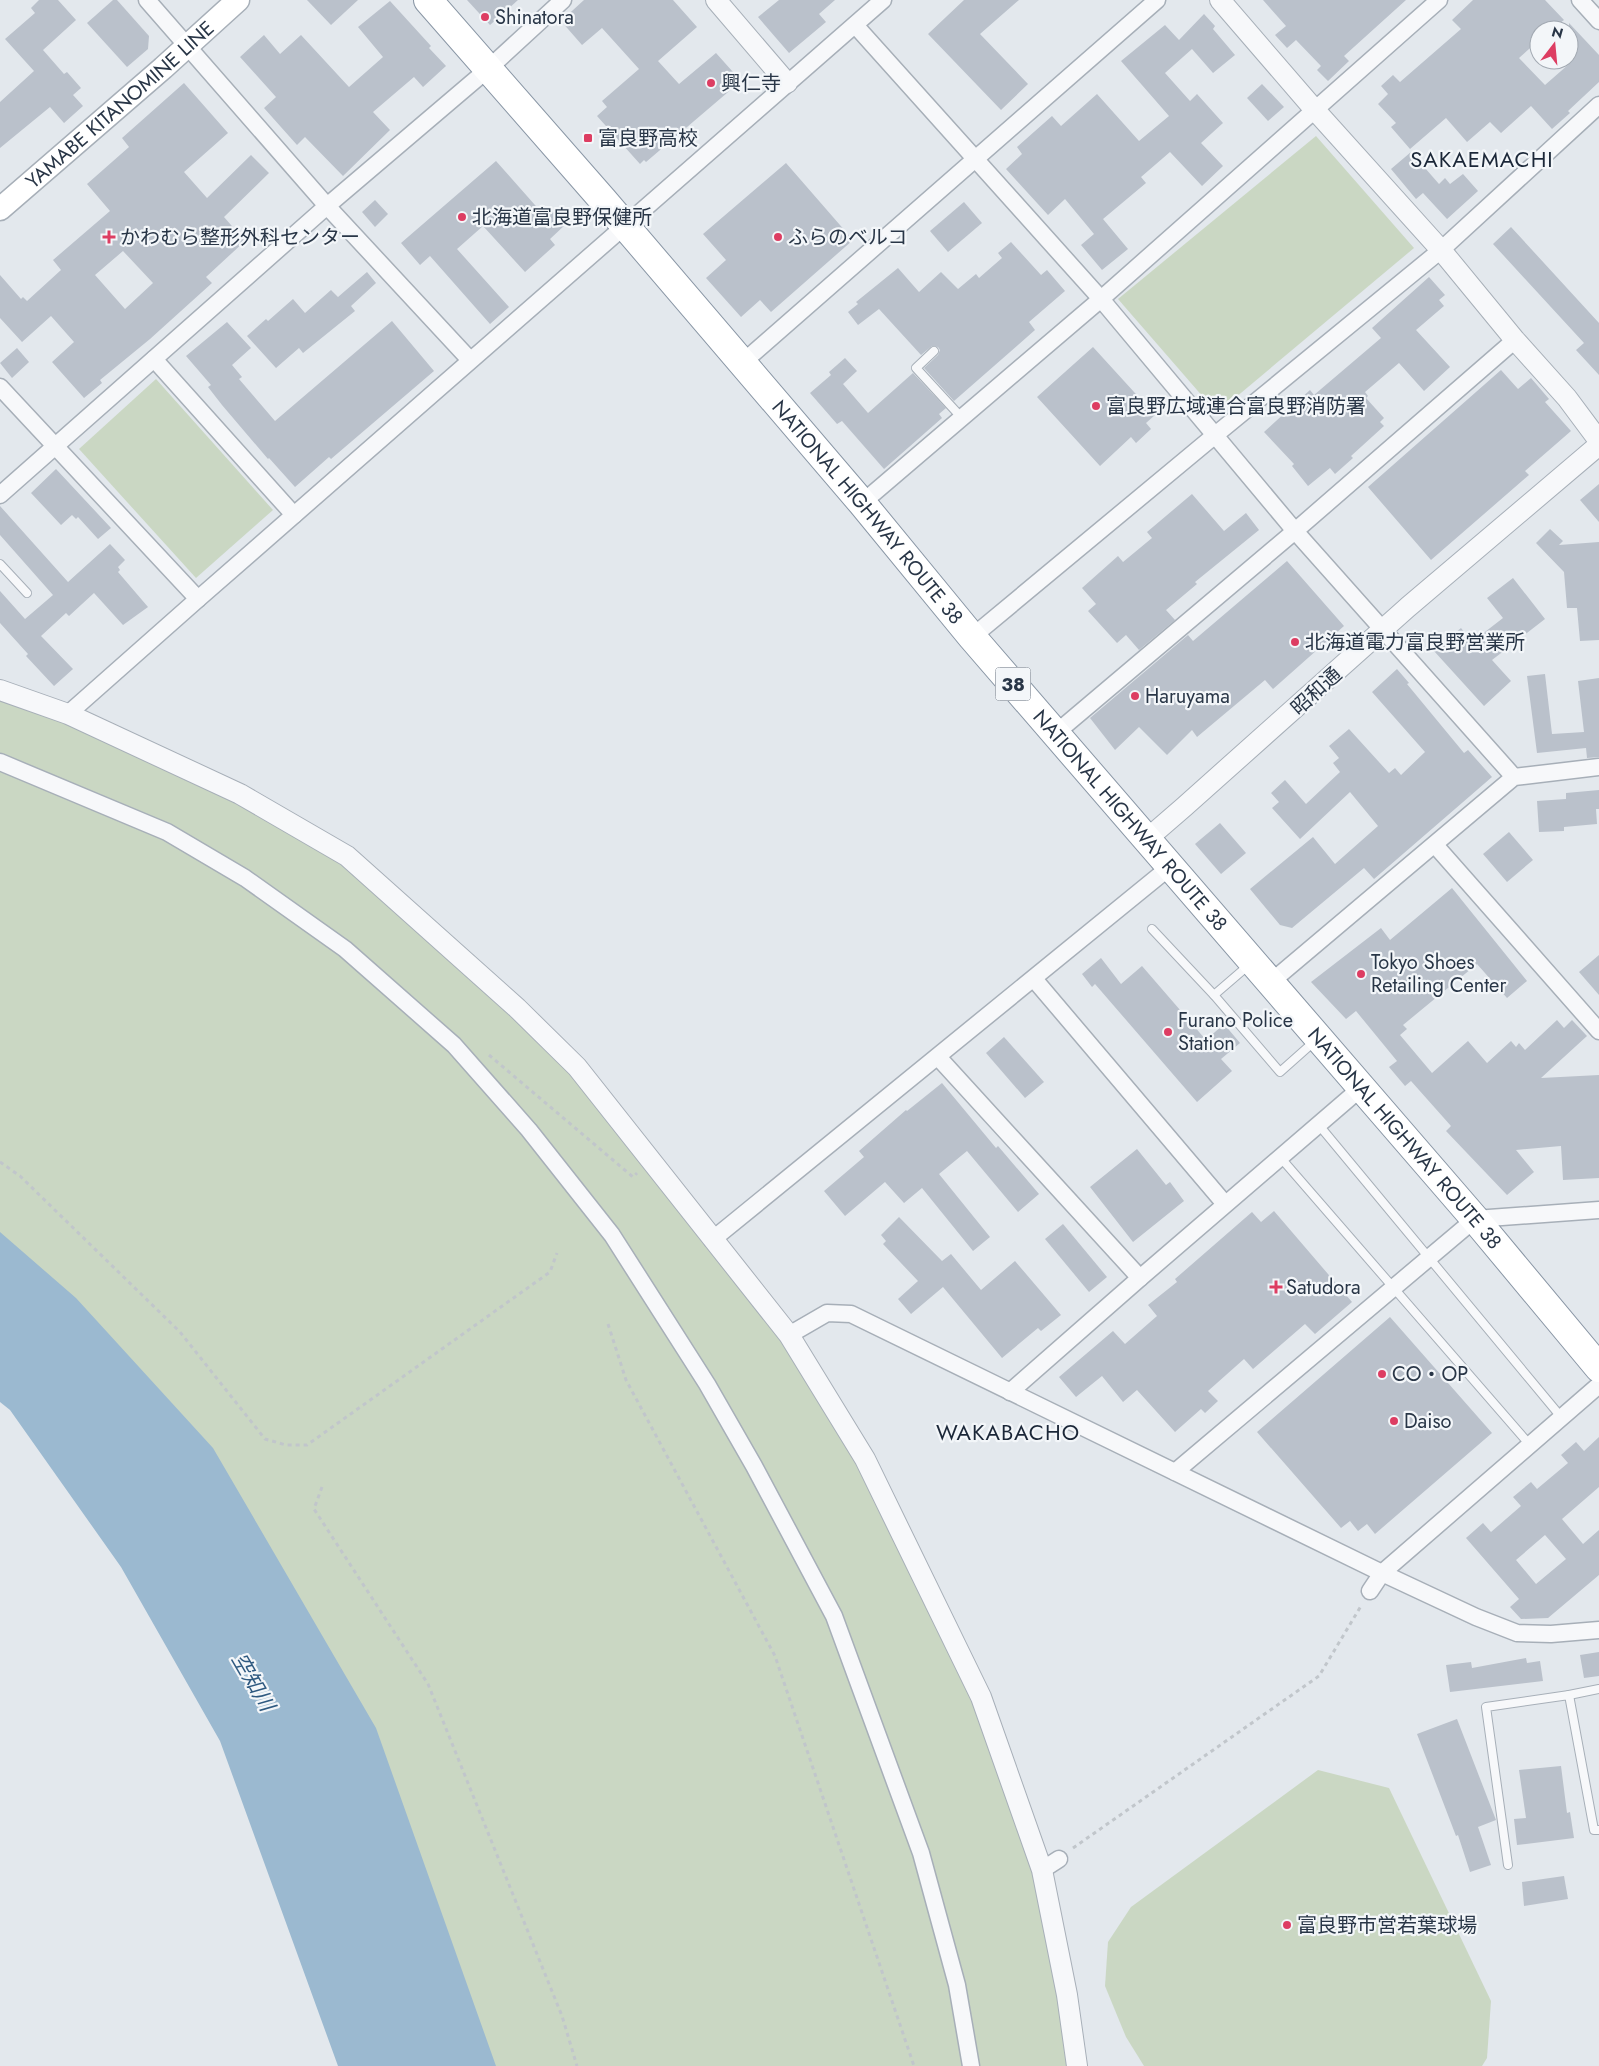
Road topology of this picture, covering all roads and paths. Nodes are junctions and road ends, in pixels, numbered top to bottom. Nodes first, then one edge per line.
1 (147, 0) edge
2 (238, 0) edge
3 (428, 0) edge
4 (563, 0) edge
5 (716, 0) edge
6 (883, 0) edge
7 (1157, 0) edge
8 (1220, 0) edge
9 (1439, 0) edge
10 (1580, 0) edge
11 (1599, 21) edge
12 (855, 25) junction
13 (188, 45) junction
14 (488, 69) junction
15 (787, 83) junction
16 (1599, 104) edge
17 (1314, 109) junction
18 (976, 160) junction
19 (327, 206) junction
20 (0, 209) edge
21 (624, 225) junction
22 (1441, 250) junction
23 (1101, 299) junction
24 (1515, 340) junction
25 (934, 350) dead end
26 (154, 360) junction
27 (470, 360) junction
28 (741, 364) junction
29 (0, 387) edge
30 (962, 418) junction
31 (1214, 436) junction
32 (1599, 443) edge
33 (55, 446) junction
34 (0, 495) edge
35 (862, 503) junction
36 (294, 515) junction
37 (1295, 531) junction
38 (0, 564) edge
39 (28, 593) dead end
40 (198, 598) junction
41 (1384, 630) junction
42 (972, 637) junction
43 (0, 690) edge
44 (68, 714) junction
45 (1056, 733) junction
46 (0, 762) edge
47 (1599, 767) edge
48 (1514, 777) junction
49 (1146, 839) junction
50 (1435, 845) junction
51 (1171, 866) junction
52 (1152, 929) dead end
53 (1253, 961) junction
54 (1034, 979) junction
55 (1271, 982) junction
56 (1214, 995) junction
57 (1599, 1031) edge
58 (1319, 1038) junction
59 (488, 1054) dead end
60 (938, 1057) junction
61 (1362, 1088) junction
62 (1318, 1124) junction
63 (1280, 1158) junction
64 (0, 1162) edge
65 (651, 1162) junction
66 (1225, 1204) junction
67 (1599, 1210) edge
68 (1475, 1219) junction
69 (712, 1240) junction
70 (557, 1253) dead end
71 (1429, 1258) junction
72 (1140, 1278) junction
73 (1392, 1289) junction
74 (608, 1324) dead end
75 (789, 1335) junction
76 (1599, 1368) edge
77 (1599, 1386) edge
78 (1010, 1392) junction
79 (1562, 1418) junction
80 (1530, 1445) junction
81 (1174, 1472) junction
82 (322, 1487) dead end
83 (1382, 1573) junction
84 (1370, 1591) joint
85 (1599, 1630) edge
86 (1599, 1690) edge
87 (1569, 1695) junction
88 (1599, 1830) edge
89 (1059, 1858) joint
90 (1508, 1865) dead end
91 (1042, 1870) junction
92 (577, 2066) edge
93 (914, 2066) edge
94 (971, 2066) edge
95 (1077, 2066) edge

1 - 13 street
2 - 13 main road, YAMABE KITANOMINE LINE
3 - 14 highway, NATIONAL HIGHWAY ROUTE 38 / 38
4 - 14 street
5 - 15 street
6 - 12 street
7 - 18 street
8 - 17 street
9 - 17 street
10 - 11 street
12 - 15 street
12 - 18 street
13 - 19 street
13 - 20 main road, YAMABE KITANOMINE LINE
14 - 19 street
14 - 21 highway, NATIONAL HIGHWAY ROUTE 38 / 38
15 - 21 street
16 - 22 street
17 - 22 street
17 - 23 street
18 - 23 street
18 - 28 street
19 - 26 street
19 - 27 street
21 - 27 street
21 - 28 highway, NATIONAL HIGHWAY ROUTE 38 / 38
22 - 24 street
22 - 31 street
23 - 30 street
23 - 31 street
24 - 32 street
24 - 37 street
25 - 30 lane
26 - 33 street
26 - 36 street
27 - 36 street
28 - 35 highway, NATIONAL HIGHWAY ROUTE 38 / 38
29 - 33 street
30 - 35 street
31 - 37 street
31 - 42 street
32 - 41 street, 昭和通
33 - 34 street
33 - 40 street
35 - 42 highway, NATIONAL HIGHWAY ROUTE 38 / 38
36 - 40 street
37 - 41 street
37 - 45 street
38 - 39 lane
40 - 44 street
41 - 48 street
41 - 49 street, 昭和通
42 - 45 highway, NATIONAL HIGHWAY ROUTE 38 / 38
43 - 44 street
44 - 65 street
45 - 49 highway, NATIONAL HIGHWAY ROUTE 38 / 38
46 - 94 street
47 - 48 street
48 - 50 street
49 - 51 highway, NATIONAL HIGHWAY ROUTE 38 / 38
50 - 55 street
50 - 57 street
51 - 53 highway, NATIONAL HIGHWAY ROUTE 38 / 38
51 - 54 street
52 - 56 lane
53 - 55 highway, NATIONAL HIGHWAY ROUTE 38 / 38
53 - 56 lane
54 - 60 street
54 - 66 street
55 - 58 highway, NATIONAL HIGHWAY ROUTE 38 / 38
56 - 58 lane
58 - 61 highway, NATIONAL HIGHWAY ROUTE 38 / 38
59 - 65 path
60 - 69 street
60 - 72 street
61 - 62 street
61 - 68 highway, NATIONAL HIGHWAY ROUTE 38 / 38
62 - 63 street
62 - 71 lane
63 - 66 street
63 - 73 lane
64 - 70 path
65 - 69 street
66 - 72 street
67 - 68 street
68 - 71 street
68 - 76 highway, NATIONAL HIGHWAY ROUTE 38 / 38
69 - 75 street
71 - 73 street
71 - 79 lane
72 - 78 street
73 - 80 lane
73 - 81 street
74 - 93 path
75 - 78 street
75 - 91 street
77 - 79 street
78 - 81 street
79 - 80 street
80 - 83 street
81 - 83 street
82 - 92 path
83 - 84 street
83 - 85 street
84 - 89 path
86 - 87 lane
87 - 88 lane
87 - 90 lane
89 - 91 street
91 - 95 street

